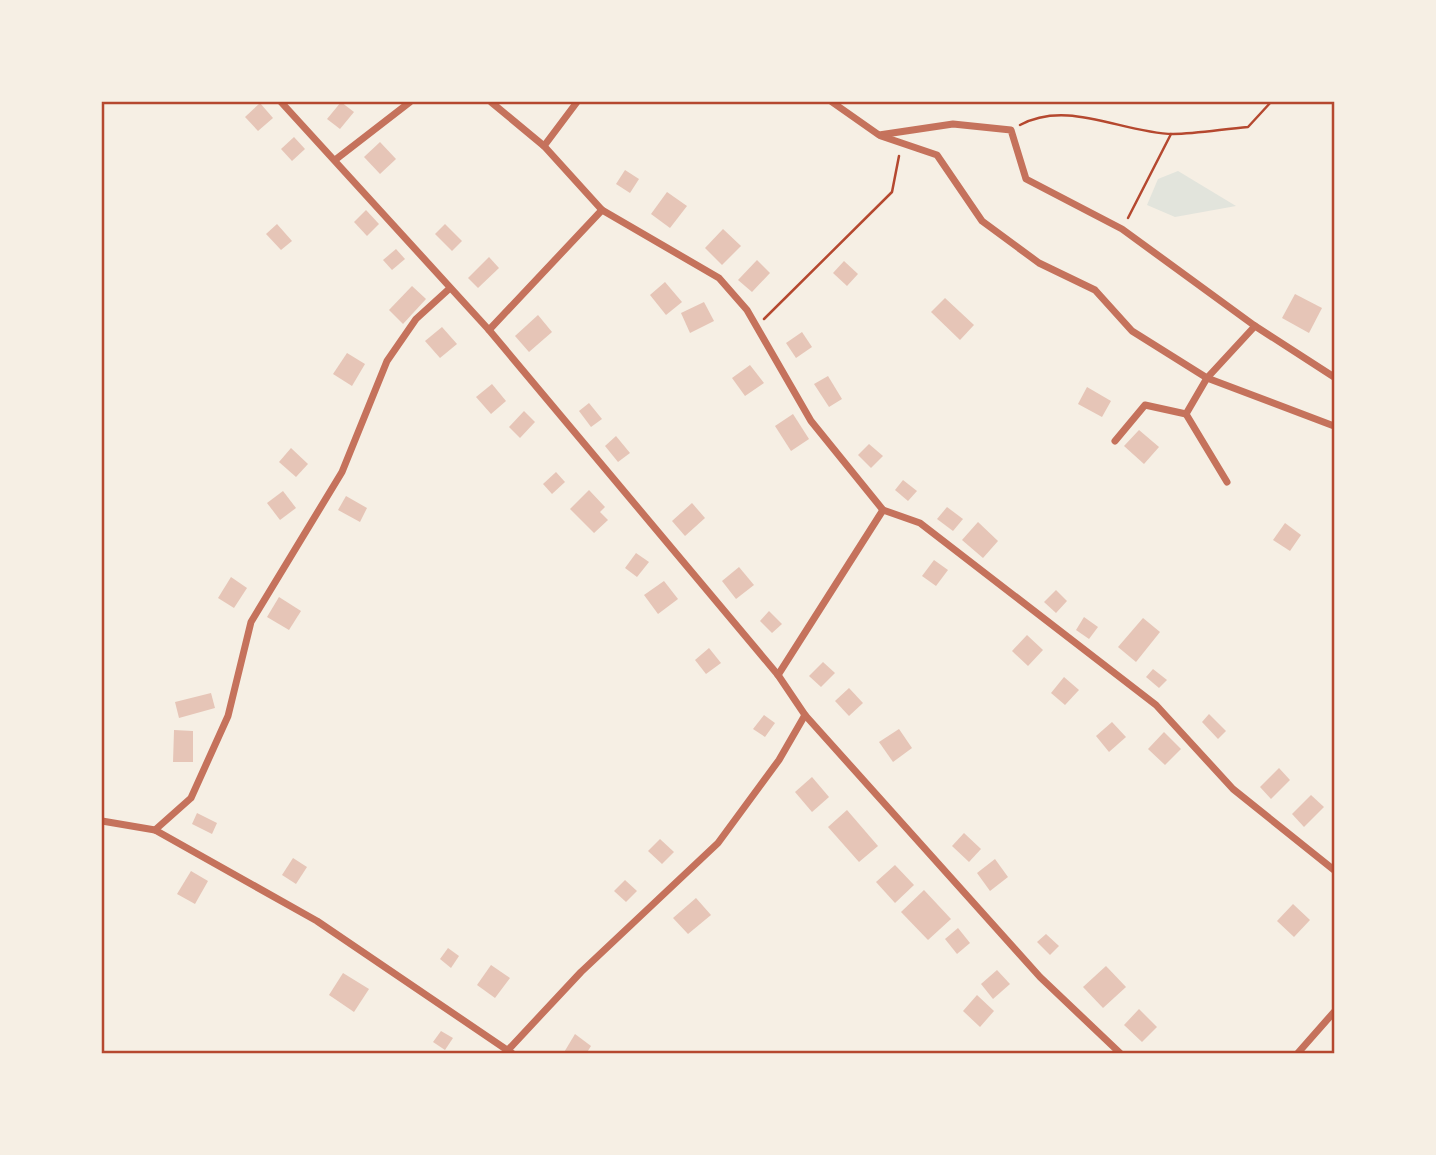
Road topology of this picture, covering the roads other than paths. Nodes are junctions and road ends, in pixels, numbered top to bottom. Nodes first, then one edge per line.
1 (281, 102) edge
2 (410, 102) edge
3 (491, 102) edge
4 (577, 102) edge
5 (832, 102) edge
6 (879, 135) junction
7 (544, 146) junction
8 (335, 160) junction
9 (602, 210) junction
10 (449, 289) junction
11 (1255, 326) junction
12 (488, 330) junction
13 (1335, 377) edge
14 (1207, 378) junction
15 (1186, 414) junction
16 (1335, 426) edge
17 (1115, 441) dead end
18 (1227, 482) dead end
19 (883, 510) junction
20 (778, 675) junction
21 (805, 715) junction
22 (102, 821) edge
23 (155, 830) junction
24 (1335, 870) edge
25 (1335, 1012) edge
26 (510, 1052) edge
27 (1121, 1054) edge
28 (1297, 1054) edge

1 - 8 street
2 - 8 street
3 - 7 street
4 - 7 street
5 - 6 street
6 - 11 street
6 - 14 street
7 - 9 street
8 - 10 street
9 - 12 street
9 - 19 street
10 - 12 street
10 - 23 street
11 - 13 street
11 - 14 street
12 - 20 street
14 - 15 street
14 - 16 street
15 - 17 street
15 - 18 street
19 - 20 street
19 - 24 street
20 - 21 street
21 - 26 street
21 - 27 street
22 - 23 street
23 - 26 street
25 - 28 street

